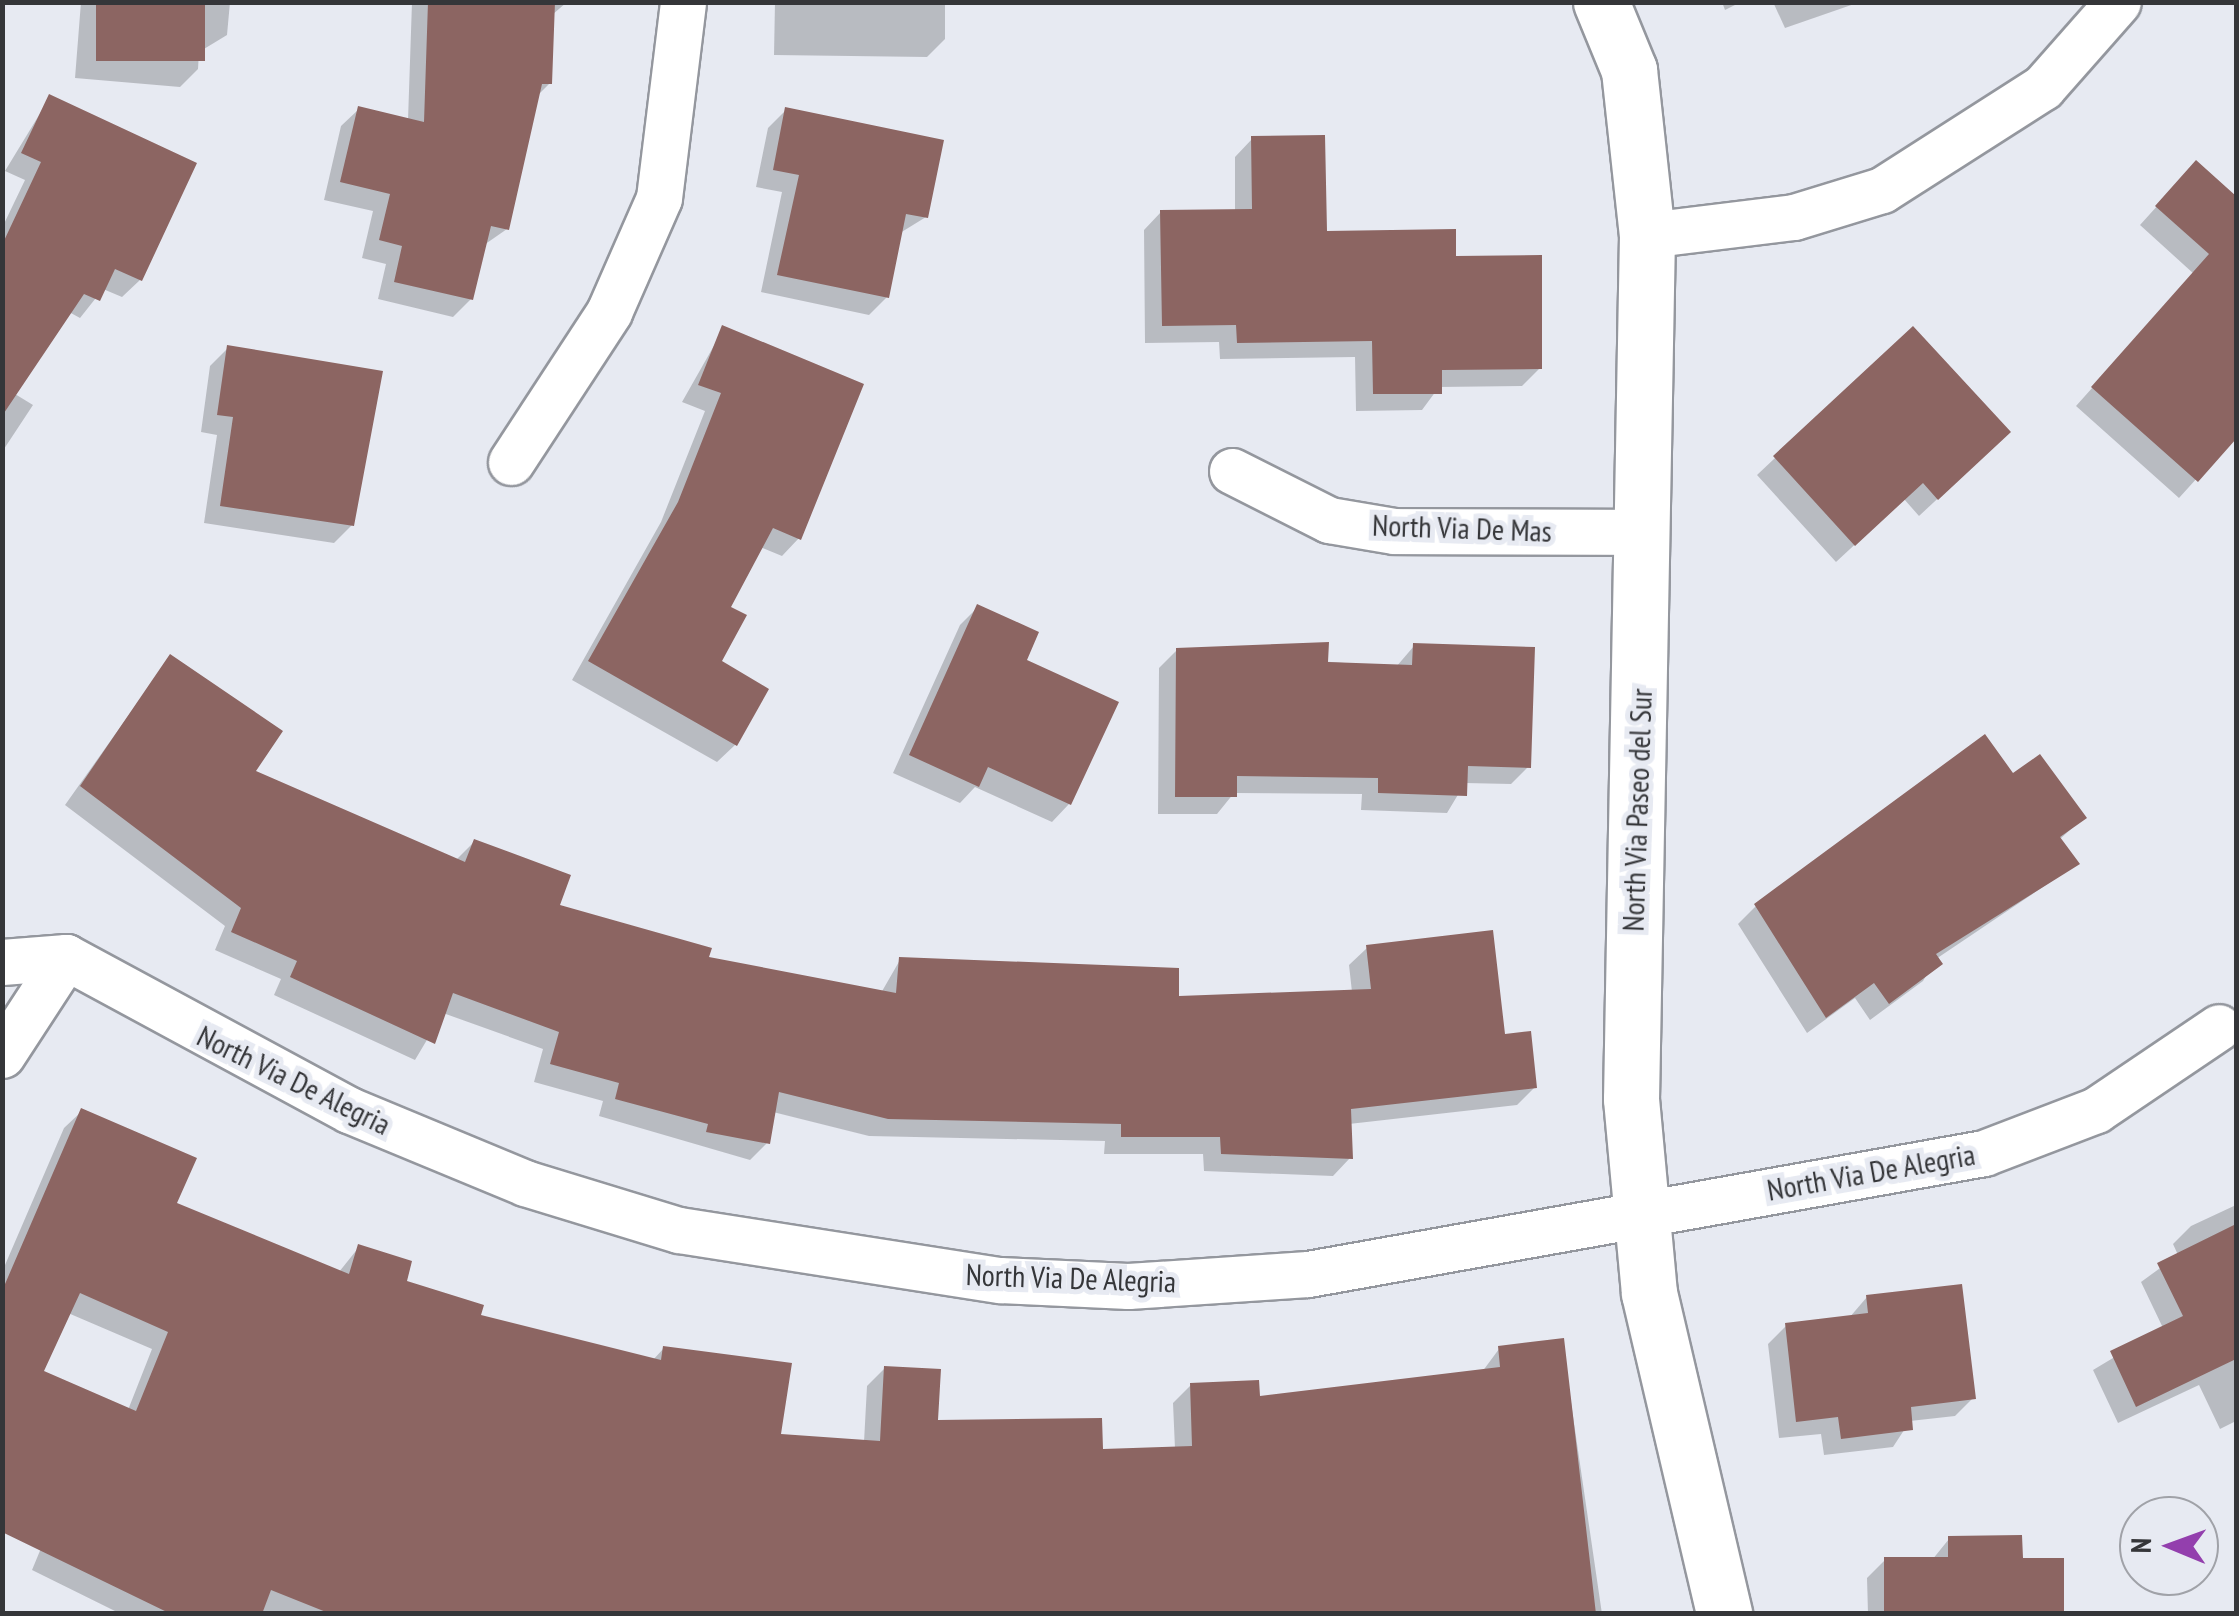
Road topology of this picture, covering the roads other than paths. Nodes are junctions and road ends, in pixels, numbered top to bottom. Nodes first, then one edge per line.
1 (684, 2) edge
2 (1601, 2) edge
3 (2118, 2) edge
4 (1647, 234) junction
5 (510, 462) dead end
6 (1232, 471) dead end
7 (1645, 532) junction
8 (66, 956) junction
9 (2, 962) edge
10 (2219, 1028) dead end
11 (2, 1056) edge
12 (1640, 1212) junction
13 (1724, 1614) edge

1 - 5 street
2 - 4 street, North Via Paseo del Sur
3 - 4 street
4 - 7 street, North Via Paseo del Sur
6 - 7 street, North Via De Mas
7 - 12 street, North Via Paseo del Sur
8 - 9 street
8 - 11 street
8 - 12 street, North Via De Alegria
10 - 12 street, North Via De Alegria
12 - 13 street, North Via Paseo del Sur

